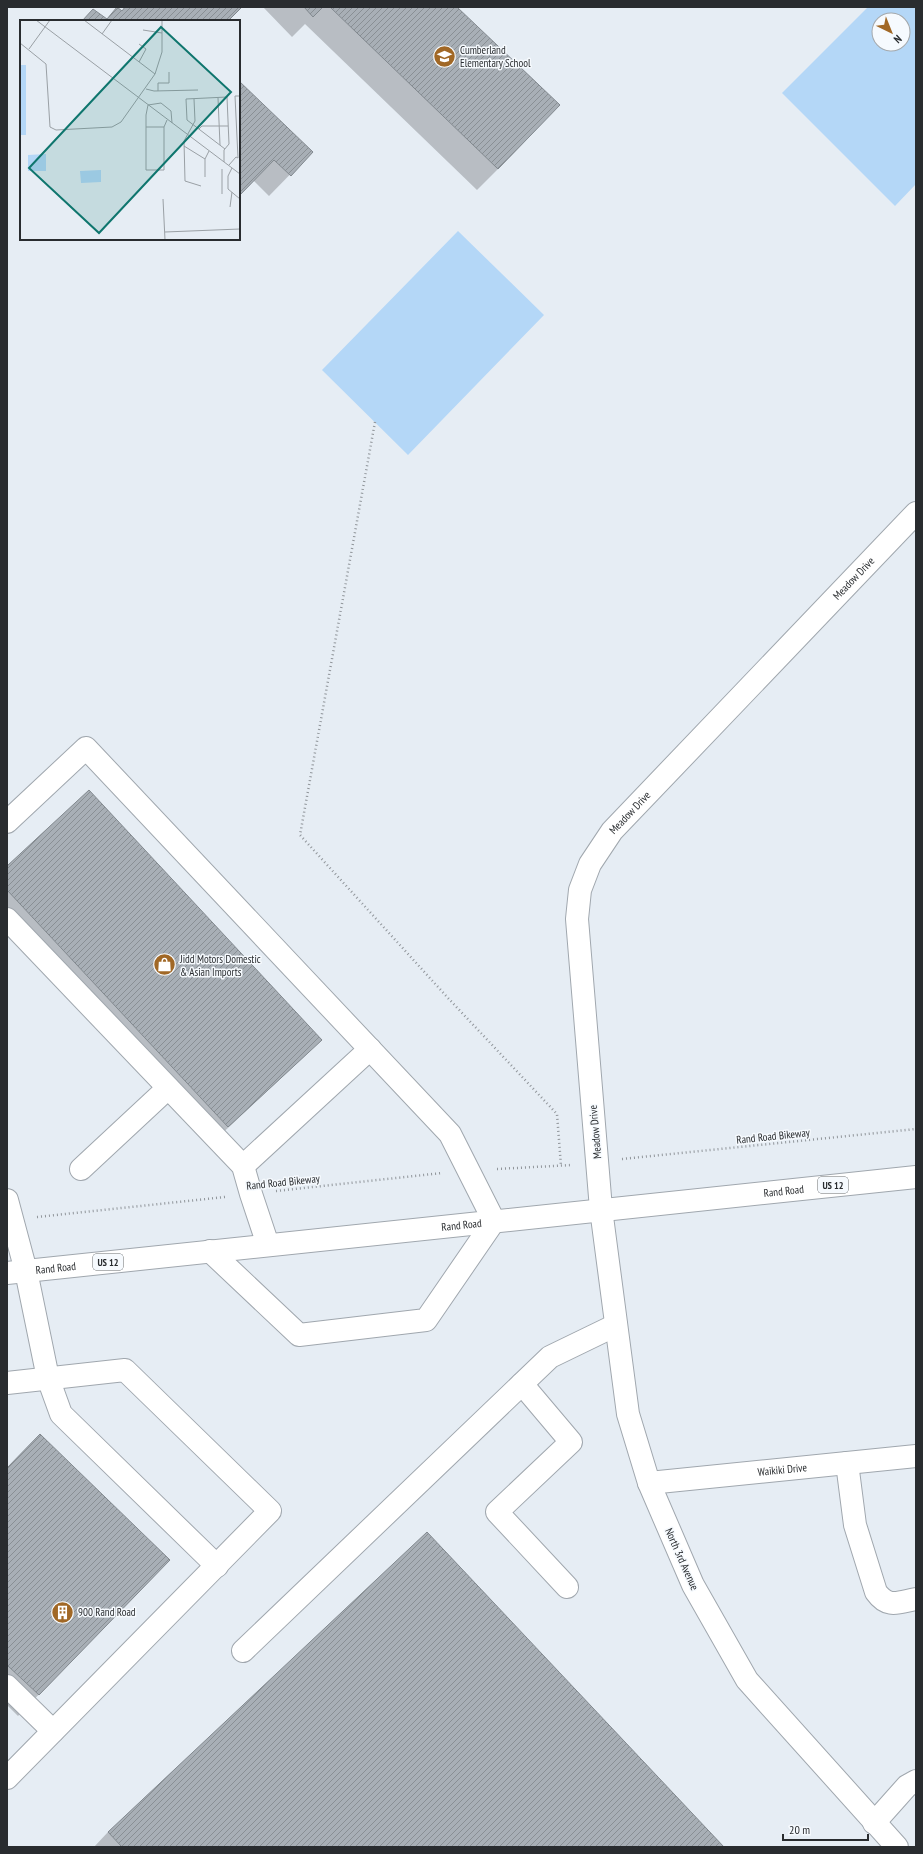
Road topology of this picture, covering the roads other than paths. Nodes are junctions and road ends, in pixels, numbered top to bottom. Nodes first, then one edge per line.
1 (916, 513) edge
2 (7, 822) edge
3 (7, 919) edge
4 (370, 1049) junction
5 (168, 1088) junction
6 (243, 1166) junction
7 (81, 1169) dead end
8 (916, 1176) edge
9 (601, 1209) junction
10 (10, 1210) edge
11 (494, 1221) junction
12 (268, 1245) junction
13 (210, 1251) junction
14 (16, 1272) edge
15 (616, 1325) junction
16 (48, 1378) junction
17 (7, 1383) edge
18 (522, 1384) junction
19 (916, 1456) edge
20 (847, 1463) junction
21 (649, 1483) junction
22 (217, 1566) junction
23 (567, 1587) dead end
24 (916, 1599) edge
25 (243, 1651) dead end
26 (7, 1686) edge
27 (53, 1731) junction
28 (7, 1778) edge
29 (916, 1781) edge
30 (874, 1822) junction
31 (897, 1847) edge

1 - 9 street, Meadow Drive
2 - 4 street
3 - 5 street
4 - 6 street
4 - 11 street
5 - 6 street
5 - 7 street
6 - 12 street
8 - 9 street, Rand Road / US 12
9 - 11 street, Rand Road / US 12
9 - 15 street, North 3rd Avenue
10 - 14 street
11 - 12 street, Rand Road / US 12
11 - 13 street
12 - 13 street, Rand Road / US 12
13 - 14 street, Rand Road / US 12
14 - 16 street
15 - 18 street
15 - 21 street, North 3rd Avenue
16 - 17 street
16 - 22 street
16 - 22 street
18 - 23 street
18 - 25 street
19 - 20 street, Waikiki Drive
20 - 21 street, Waikiki Drive
20 - 24 street
21 - 30 street, North 3rd Avenue
22 - 27 street
26 - 27 street
27 - 28 street
29 - 30 street
30 - 31 street, North 3rd Avenue

